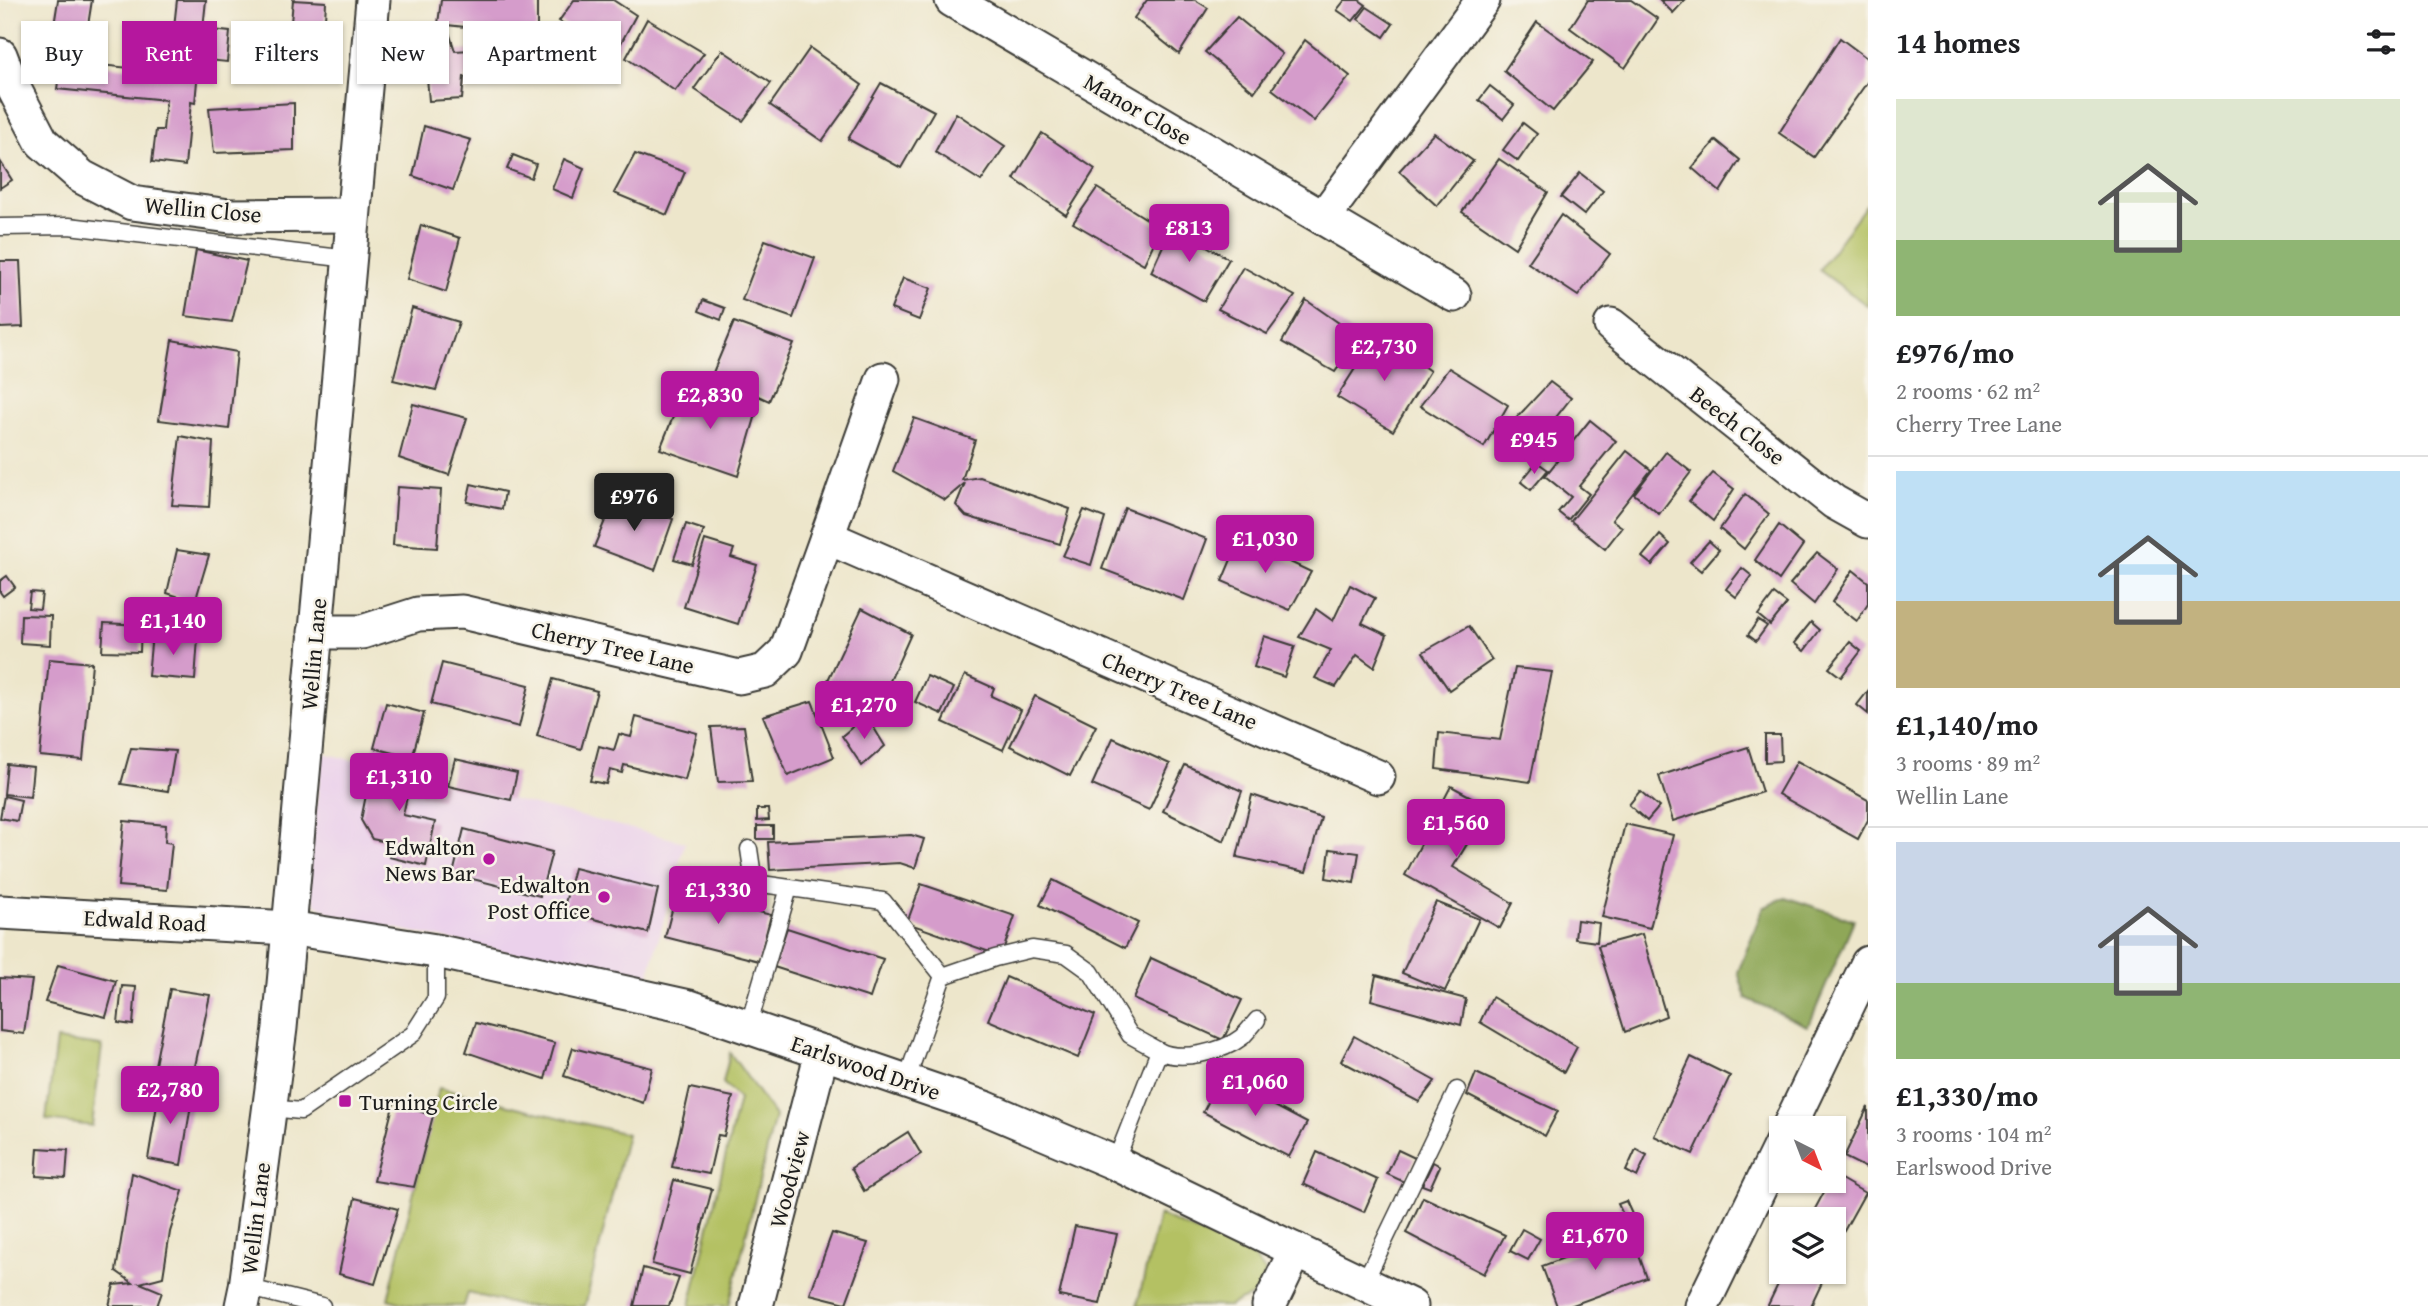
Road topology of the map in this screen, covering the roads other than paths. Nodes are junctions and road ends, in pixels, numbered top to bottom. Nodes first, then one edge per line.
1 (373, 0) edge
2 (952, 0) edge
3 (1483, 0) edge
4 (0, 55) edge
5 (353, 215) junction
6 (1323, 218) junction
7 (0, 227) edge
8 (349, 259) junction
9 (1454, 295) dead end
10 (1611, 325) dead end
11 (883, 379) dead end
12 (1868, 521) edge
13 (827, 537) junction
14 (315, 632) junction
15 (1378, 777) dead end
16 (748, 849) dead end
17 (789, 888) junction
18 (0, 912) edge
19 (289, 928) junction
20 (436, 951) junction
21 (1868, 963) edge
22 (943, 976) junction
23 (1257, 1020) dead end
24 (748, 1027) junction
25 (1158, 1051) junction
26 (822, 1052) junction
27 (906, 1081) junction
28 (1457, 1090) dead end
29 (270, 1108) junction
30 (1794, 1116) edge
31 (1115, 1163) junction
32 (1769, 1169) edge
33 (1296, 1250) junction
34 (1364, 1283) junction
35 (244, 1297) edge
36 (322, 1306) edge
37 (756, 1306) edge
38 (1269, 1306) edge
39 (1411, 1306) edge
40 (1702, 1306) edge

1 - 5 street, Wellin Lane
2 - 6 street, Manor Close
3 - 6 street
4 - 5 street, Wellin Close
5 - 8 street, Wellin Lane
6 - 9 street, Manor Close
7 - 8 lane
8 - 14 street, Wellin Lane
10 - 12 street, Beech Close
11 - 13 street, Cherry Tree Lane
13 - 14 street, Cherry Tree Lane
13 - 15 street, Cherry Tree Lane
14 - 19 street, Wellin Lane
16 - 17 lane
17 - 22 lane
17 - 24 lane
18 - 19 street, Edwald Road
19 - 20 street, Earlswood Drive
19 - 29 street, Wellin Lane
20 - 24 street, Earlswood Drive
20 - 29 lane
21 - 30 street
22 - 25 lane
22 - 27 lane
23 - 25 lane
24 - 26 street, Earlswood Drive
25 - 31 lane
26 - 27 street, Earlswood Drive
26 - 37 street, Woodview
27 - 31 street, Earlswood Drive
28 - 34 lane
29 - 35 street, Wellin Lane
31 - 33 street, Earlswood Drive
32 - 40 street
33 - 34 street, Earlswood Drive
33 - 38 street
34 - 39 street, Earlswood Drive
35 - 36 lane

